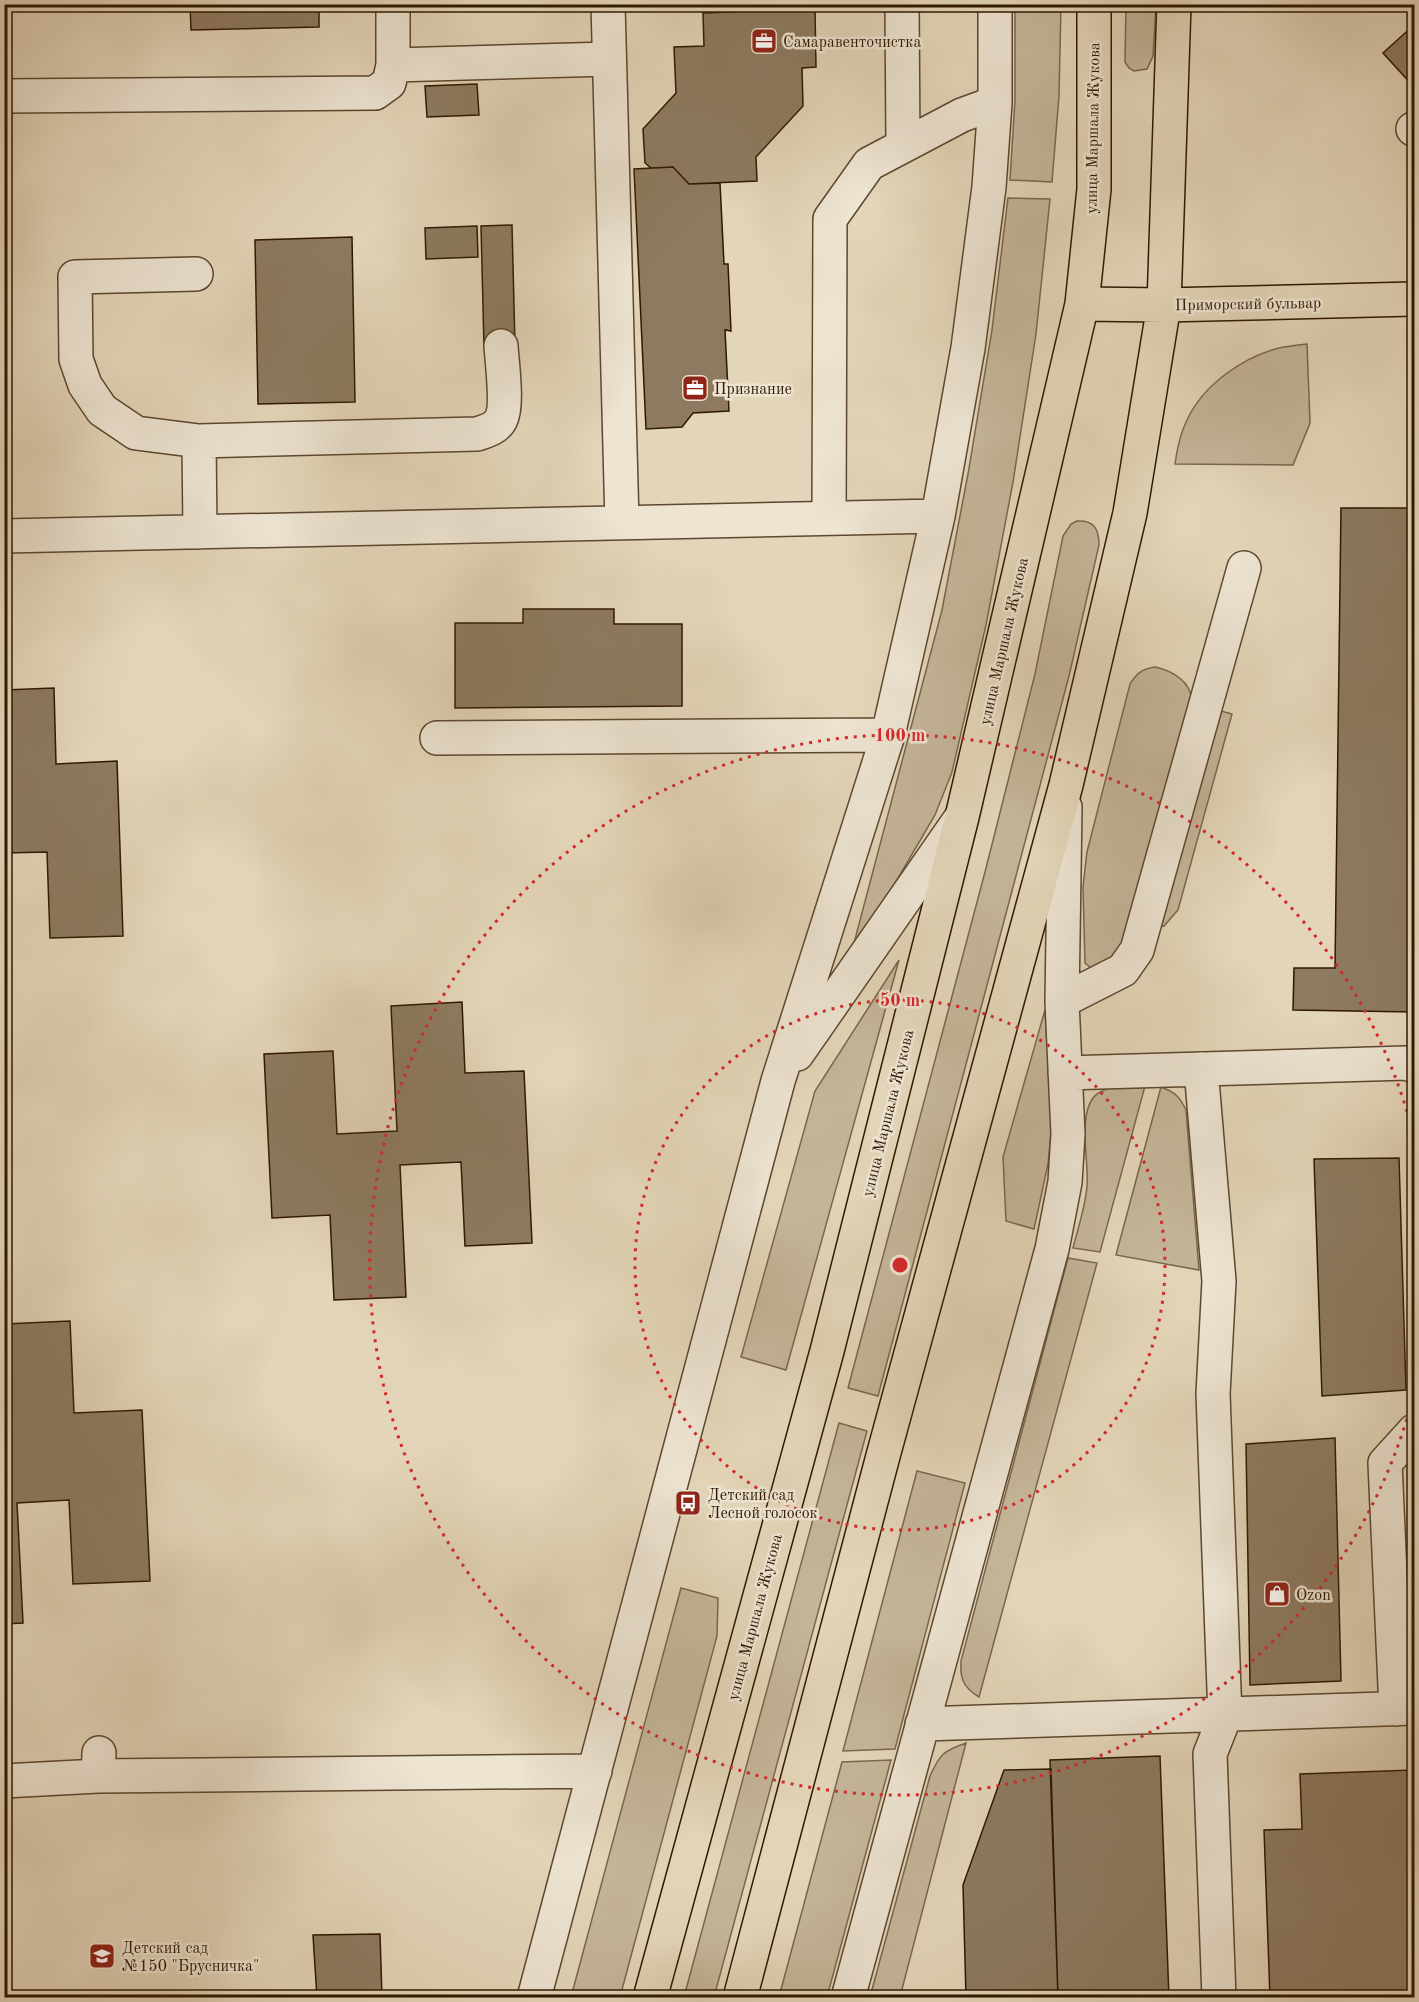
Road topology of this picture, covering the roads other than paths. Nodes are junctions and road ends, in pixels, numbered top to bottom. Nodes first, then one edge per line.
1 (393, 4) edge
2 (608, 4) edge
3 (902, 4) edge
4 (995, 4) edge
5 (1094, 4) edge
6 (1174, 4) edge
7 (609, 59) junction
8 (393, 64) junction
9 (4, 96) edge
10 (995, 103) junction
11 (903, 146) junction
12 (196, 274) dead end
13 (1414, 299) edge
14 (1082, 304) junction
15 (1164, 305) junction
16 (501, 346) dead end
17 (199, 441) junction
18 (938, 516) junction
19 (829, 518) junction
20 (622, 522) junction
21 (200, 532) junction
22 (4, 536) edge
23 (1244, 568) dead end
24 (888, 735) junction
25 (437, 738) dead end
26 (1066, 785) junction
27 (962, 817) junction
28 (1062, 1001) junction
29 (1414, 1066) edge
30 (1201, 1069) junction
31 (1065, 1073) junction
32 (778, 1081) junction
33 (1414, 1431) edge
34 (1401, 1547) edge
35 (1405, 1709) edge
36 (1225, 1716) junction
37 (922, 1724) junction
38 (595, 1771) junction
39 (4, 1781) edge
40 (534, 1998) edge
41 (650, 1998) edge
42 (740, 1998) edge
43 (848, 1998) edge
44 (1219, 1998) edge

1 - 8 street
2 - 7 street
3 - 11 street
4 - 10 street
5 - 14 main road, улица Маршала Жукова
6 - 15 main road
7 - 8 street
7 - 20 street
8 - 9 street
10 - 11 street
10 - 18 street
11 - 19 street
12 - 17 street
13 - 15 main road, Приморский бульвар
14 - 15 main road, Приморский бульвар
14 - 27 main road, улица Маршала Жукова
15 - 26 main road
16 - 17 street
17 - 21 street
18 - 19 street
18 - 24 street
19 - 20 street
20 - 21 street
21 - 22 street
23 - 28 street
24 - 25 street
24 - 32 street
26 - 28 street
26 - 42 main road
27 - 32 street
27 - 41 main road, улица Маршала Жукова
28 - 31 street
29 - 30 street
30 - 31 street
30 - 36 street
31 - 37 street
32 - 38 street
33 - 34 street
34 - 35 street
35 - 36 street
36 - 37 street
36 - 44 street
37 - 43 street
38 - 39 street
38 - 40 street

